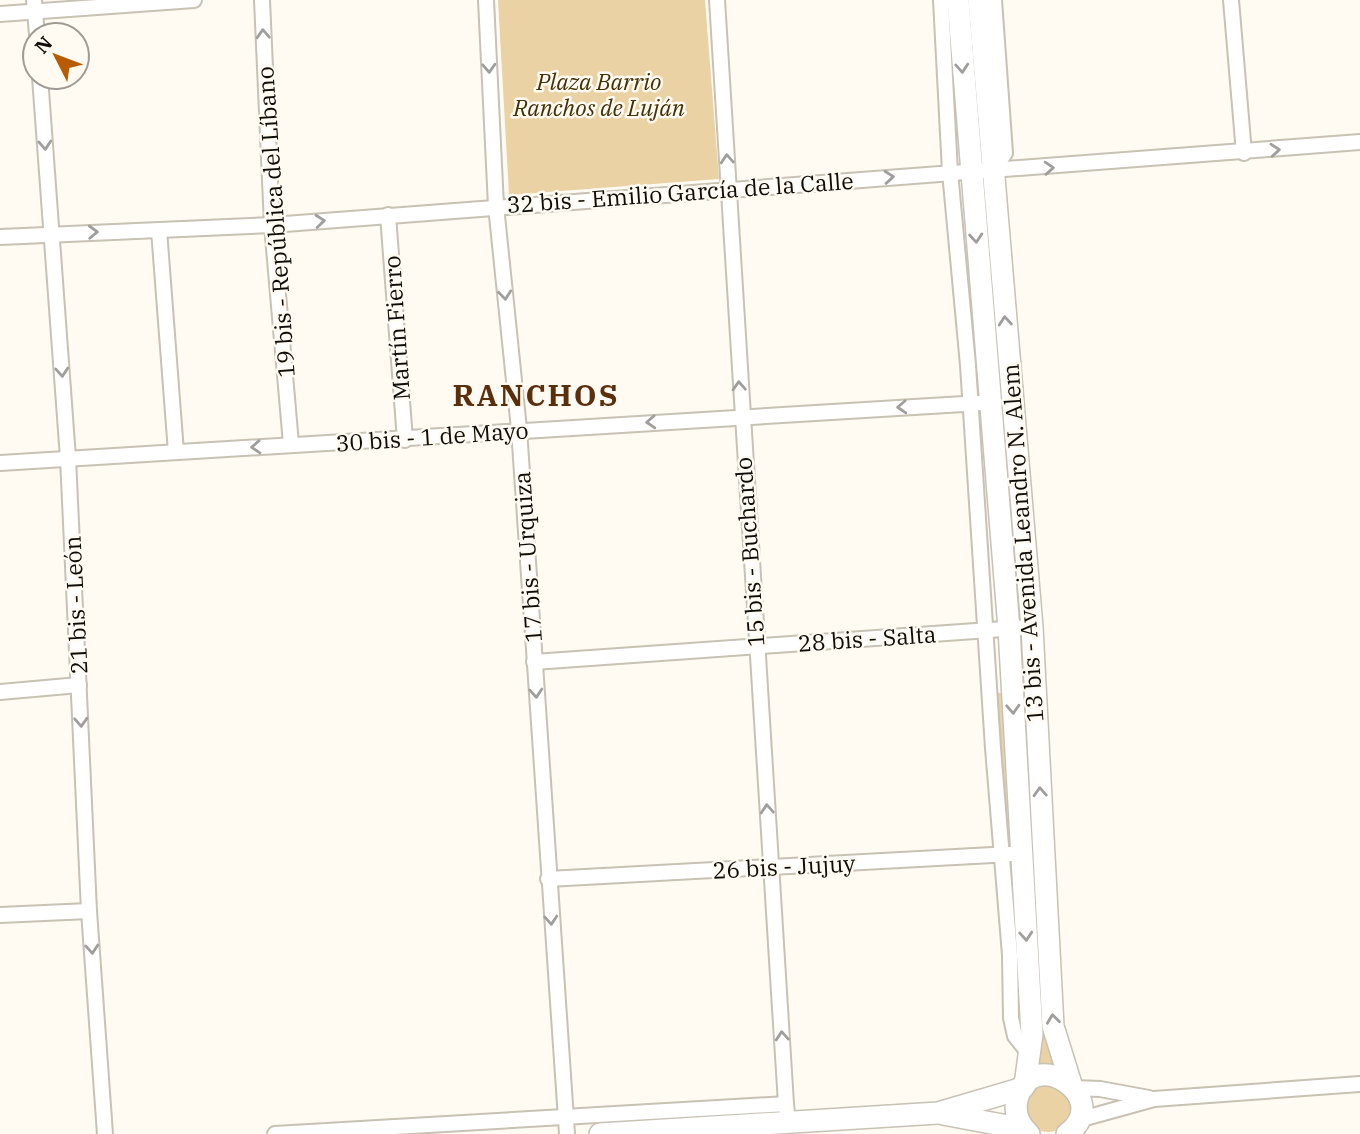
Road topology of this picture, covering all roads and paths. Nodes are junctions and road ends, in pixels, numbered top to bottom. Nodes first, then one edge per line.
1 (194, 0) edge
2 (262, 0) edge
3 (486, 0) edge
4 (716, 0) edge
5 (941, 0) edge
6 (958, 0) edge
7 (979, 0) edge
8 (994, 0) edge
9 (1231, 0) edge
10 (35, 6) edge
11 (0, 14) edge
12 (41, 91) edge
13 (1360, 142) edge
14 (1244, 153) junction
15 (960, 171) junction
16 (992, 173) junction
17 (729, 191) junction
18 (496, 206) junction
19 (388, 215) junction
20 (272, 225) junction
21 (159, 230) junction
22 (52, 234) junction
23 (0, 237) edge
24 (980, 403) junction
25 (741, 416) junction
26 (519, 429) junction
27 (405, 440) junction
28 (290, 444) junction
29 (176, 452) junction
30 (68, 458) junction
31 (0, 463) edge
32 (1032, 627) junction
33 (1009, 629) junction
34 (985, 630) junction
35 (755, 645) junction
36 (534, 662) junction
37 (79, 685) junction
38 (0, 692) edge
39 (1011, 854) junction
40 (771, 867) junction
41 (548, 879) junction
42 (89, 911) junction
43 (0, 915) edge
44 (1360, 1084) edge
45 (1024, 1086) junction
46 (1073, 1086) junction
47 (1154, 1099) junction
48 (787, 1113) junction
49 (937, 1113) junction
50 (566, 1115) junction
51 (1073, 1128) edge
52 (1027, 1132) edge
53 (105, 1134) edge
54 (275, 1134) edge
55 (567, 1134) edge
56 (600, 1134) edge

1 - 10 street
20 -> 2 street, 19 bis - República del Líbano
3 -> 18 street, 17 bis - Urquiza
17 -> 4 street, 15 bis - Buchardo
5 - 15 street, 13 bis - Avenida Leandro N. Alem
6 -> 15 main road, 13 bis - Avenida Leandro N. Alem
7 - 16 main road, 13 bis - Avenida Leandro N. Alem
8 - 16 street
9 - 14 street
10 - 11 street
12 -> 22 street, 21 bis - León
14 -> 13 street, 32 bis - Emilio García de la Calle
16 -> 14 street, 32 bis - Emilio García de la Calle
15 - 16 street, 32 bis - Emilio García de la Calle
17 -> 15 street, 32 bis - Emilio García de la Calle
15 - 24 main road, 13 bis - Avenida Leandro N. Alem
32 -> 16 main road, 13 bis - Avenida Leandro N. Alem
17 - 18 street, 32 bis - Emilio García de la Calle
25 -> 17 street, 15 bis - Buchardo
18 - 19 street, 32 bis - Emilio García de la Calle
18 -> 26 street, 17 bis - Urquiza
20 -> 19 street, 32 bis - Emilio García de la Calle
19 - 27 street, Martín Fierro
20 - 21 street, 32 bis - Emilio García de la Calle
20 - 28 street, 19 bis - República del Líbano
22 -> 21 street, 32 bis - Emilio García de la Calle
21 - 29 street
22 - 23 street, 32 bis - Emilio García de la Calle
22 -> 30 street, 21 bis - León
24 -> 25 street, 30 bis - 1 de Mayo
24 - 33 main road, 13 bis - Avenida Leandro N. Alem
24 - 34 street, 13 bis - Avenida Leandro N. Alem
25 -> 26 street, 30 bis - 1 de Mayo
25 - 35 street, 15 bis - Buchardo
26 - 27 street, 30 bis - 1 de Mayo
26 - 36 street, 17 bis - Urquiza
27 - 28 street, 30 bis - 1 de Mayo
28 -> 29 street, 30 bis - 1 de Mayo
29 - 30 street, 30 bis - 1 de Mayo
30 - 31 street, 30 bis - 1 de Mayo
30 - 37 street, 21 bis - León
32 - 33 street, 28 bis - Salta
46 -> 32 main road, 13 bis - Avenida Leandro N. Alem
33 - 34 street, 28 bis - Salta
33 -> 39 main road, 13 bis - Avenida Leandro N. Alem
34 - 35 street, 28 bis - Salta
34 - 39 street, 13 bis - Avenida Leandro N. Alem
35 - 36 street, 28 bis - Salta
40 -> 35 street, 15 bis - Buchardo
36 -> 41 street, 17 bis - Urquiza
37 - 38 street
37 -> 42 street, 21 bis - León
39 - 40 street, 26 bis - Jujuy
39 - 45 main road, 13 bis - Avenida Leandro N. Alem
40 - 41 street, 26 bis - Jujuy
48 -> 40 street, 15 bis - Buchardo
41 -> 50 street, 17 bis - Urquiza
42 - 43 street
42 -> 53 street, 21 bis - León
44 - 47 street
45 - 46 main road
45 - 49 main road
45 - 52 main road, 13 bis - Avenida Leandro N. Alem
46 - 47 street
46 - 51 main road, 13 bis - Avenida Leandro N. Alem
47 - 51 street
48 - 49 main road
48 - 50 street
48 - 56 main road
49 - 52 main road
50 - 54 street
50 - 55 street, 17 bis - Urquiza

